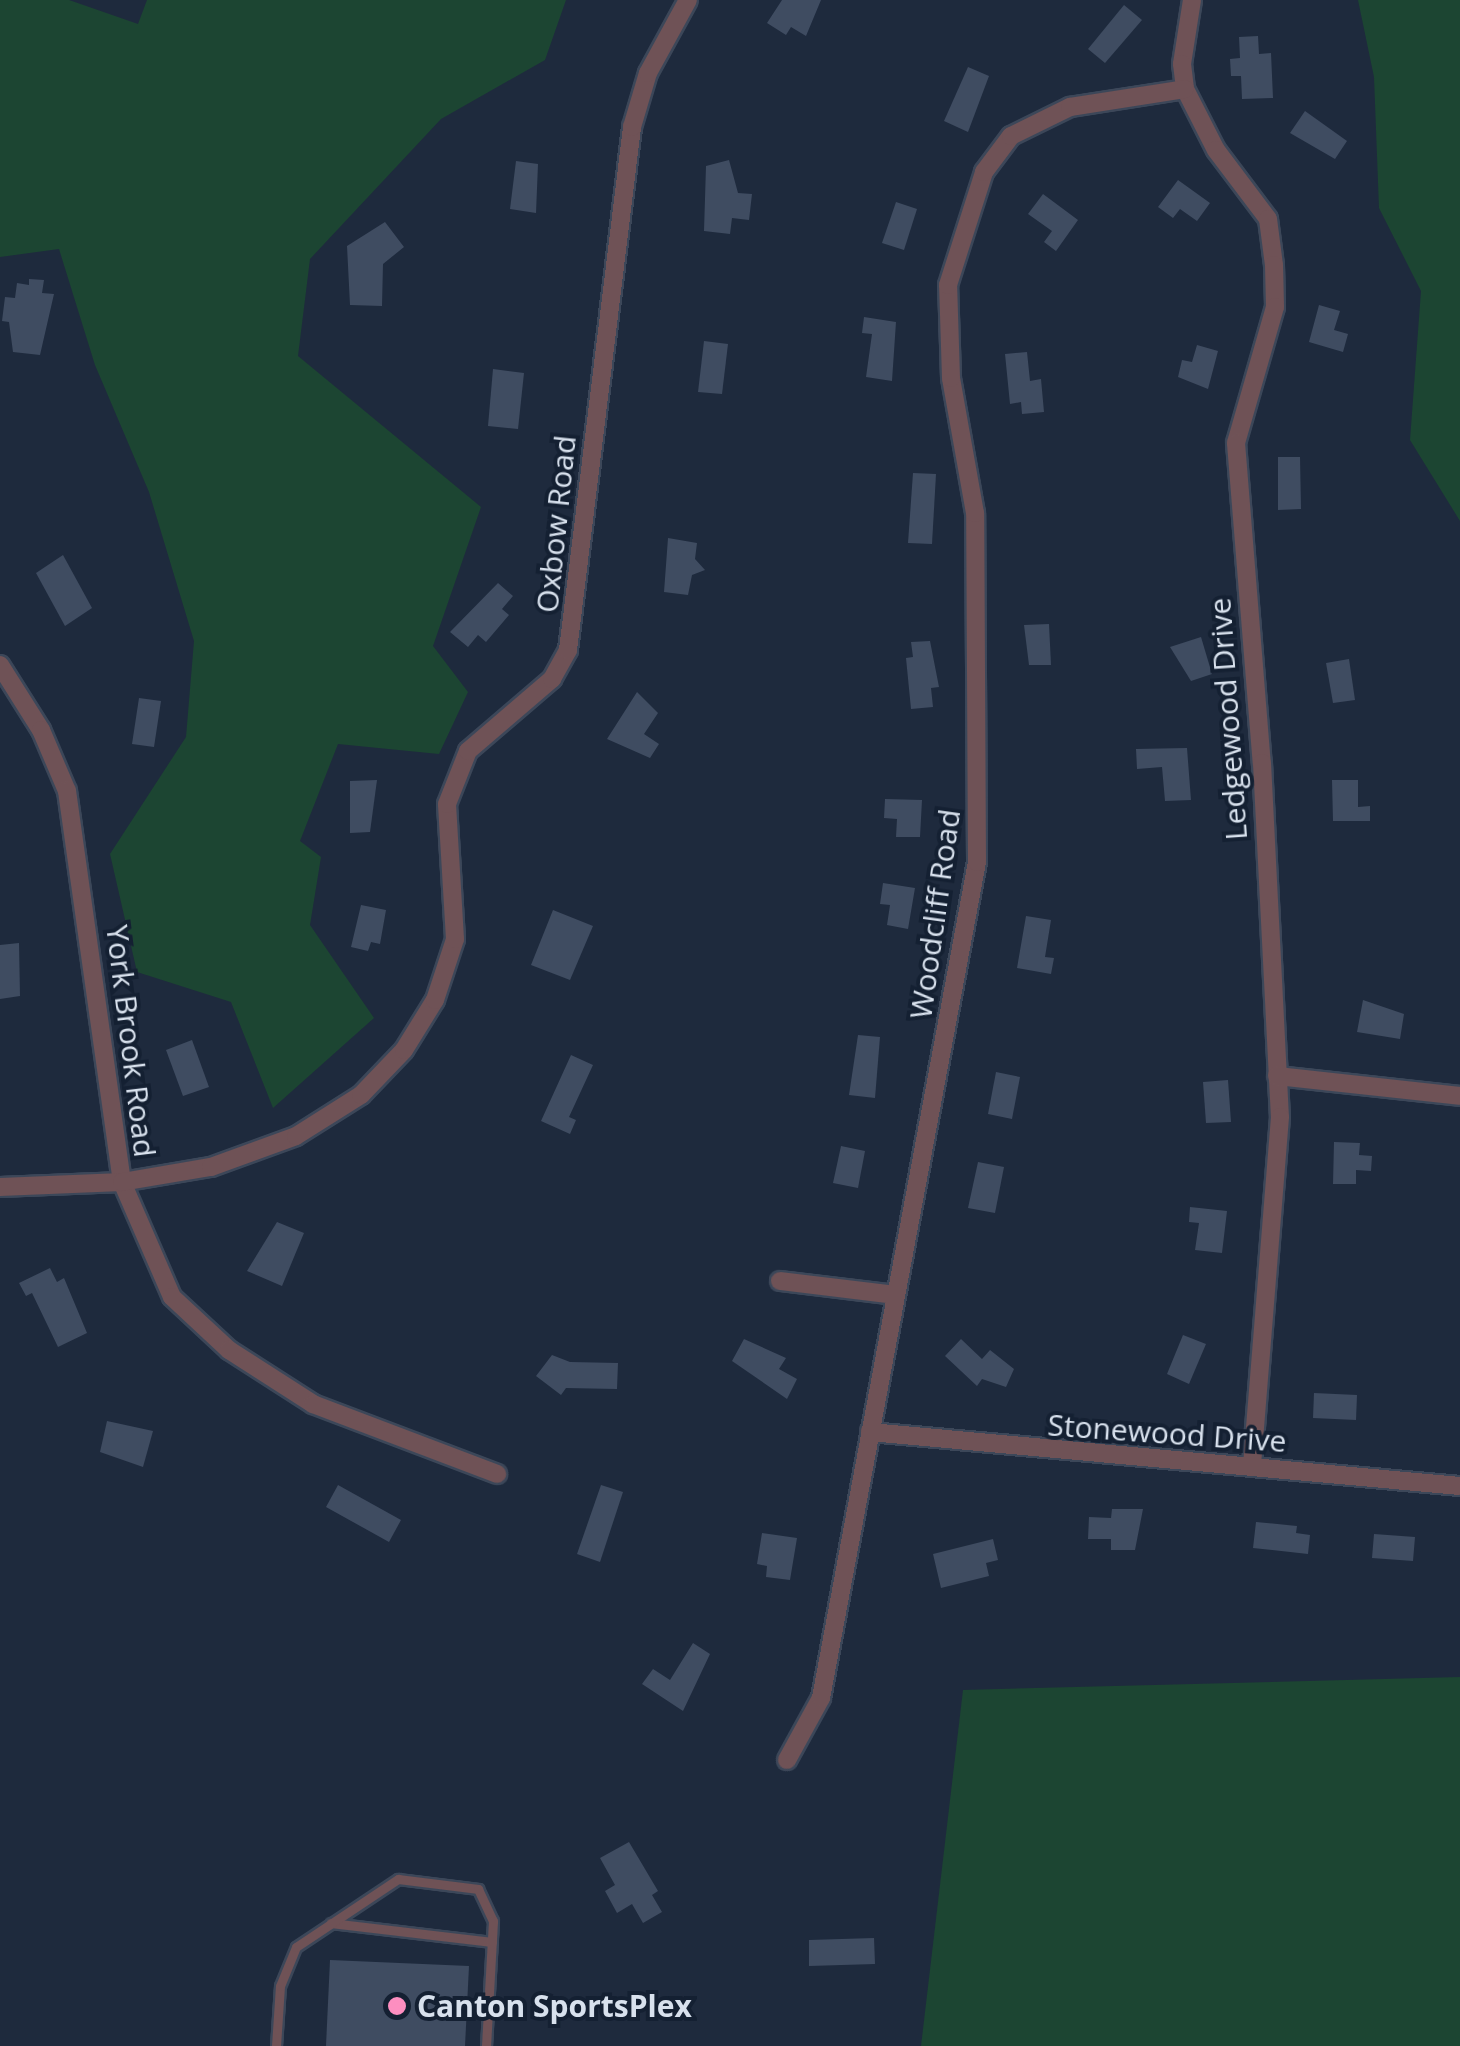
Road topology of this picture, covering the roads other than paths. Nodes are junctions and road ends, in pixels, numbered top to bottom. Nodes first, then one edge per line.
1 (688, 0) edge
2 (1192, 0) edge
3 (1185, 89) junction
4 (0, 665) edge
5 (1276, 1076) junction
6 (1460, 1096) edge
7 (122, 1182) junction
8 (0, 1187) edge
9 (780, 1282) dead end
10 (894, 1296) junction
11 (870, 1432) junction
12 (1252, 1464) junction
13 (497, 1474) dead end
14 (1460, 1486) edge
15 (788, 1760) dead end
16 (331, 1922) junction
17 (492, 1942) junction
18 (276, 2046) edge
19 (486, 2046) edge

1 - 7 street, Oxbow Road
2 - 3 street, Ledgewood Drive
3 - 5 street, Ledgewood Drive
3 - 10 street, Woodcliff Road
4 - 7 street, York Brook Road
5 - 6 street
5 - 12 street, Ledgewood Drive
7 - 8 street, Oxbow Road
7 - 13 street, York Brook Road
9 - 10 street
10 - 11 street, Woodcliff Road
11 - 12 street, Stonewood Drive
11 - 15 street, Woodcliff Road
12 - 14 street, Stonewood Drive
16 - 17 lane
16 - 17 lane
16 - 18 lane
17 - 19 lane

